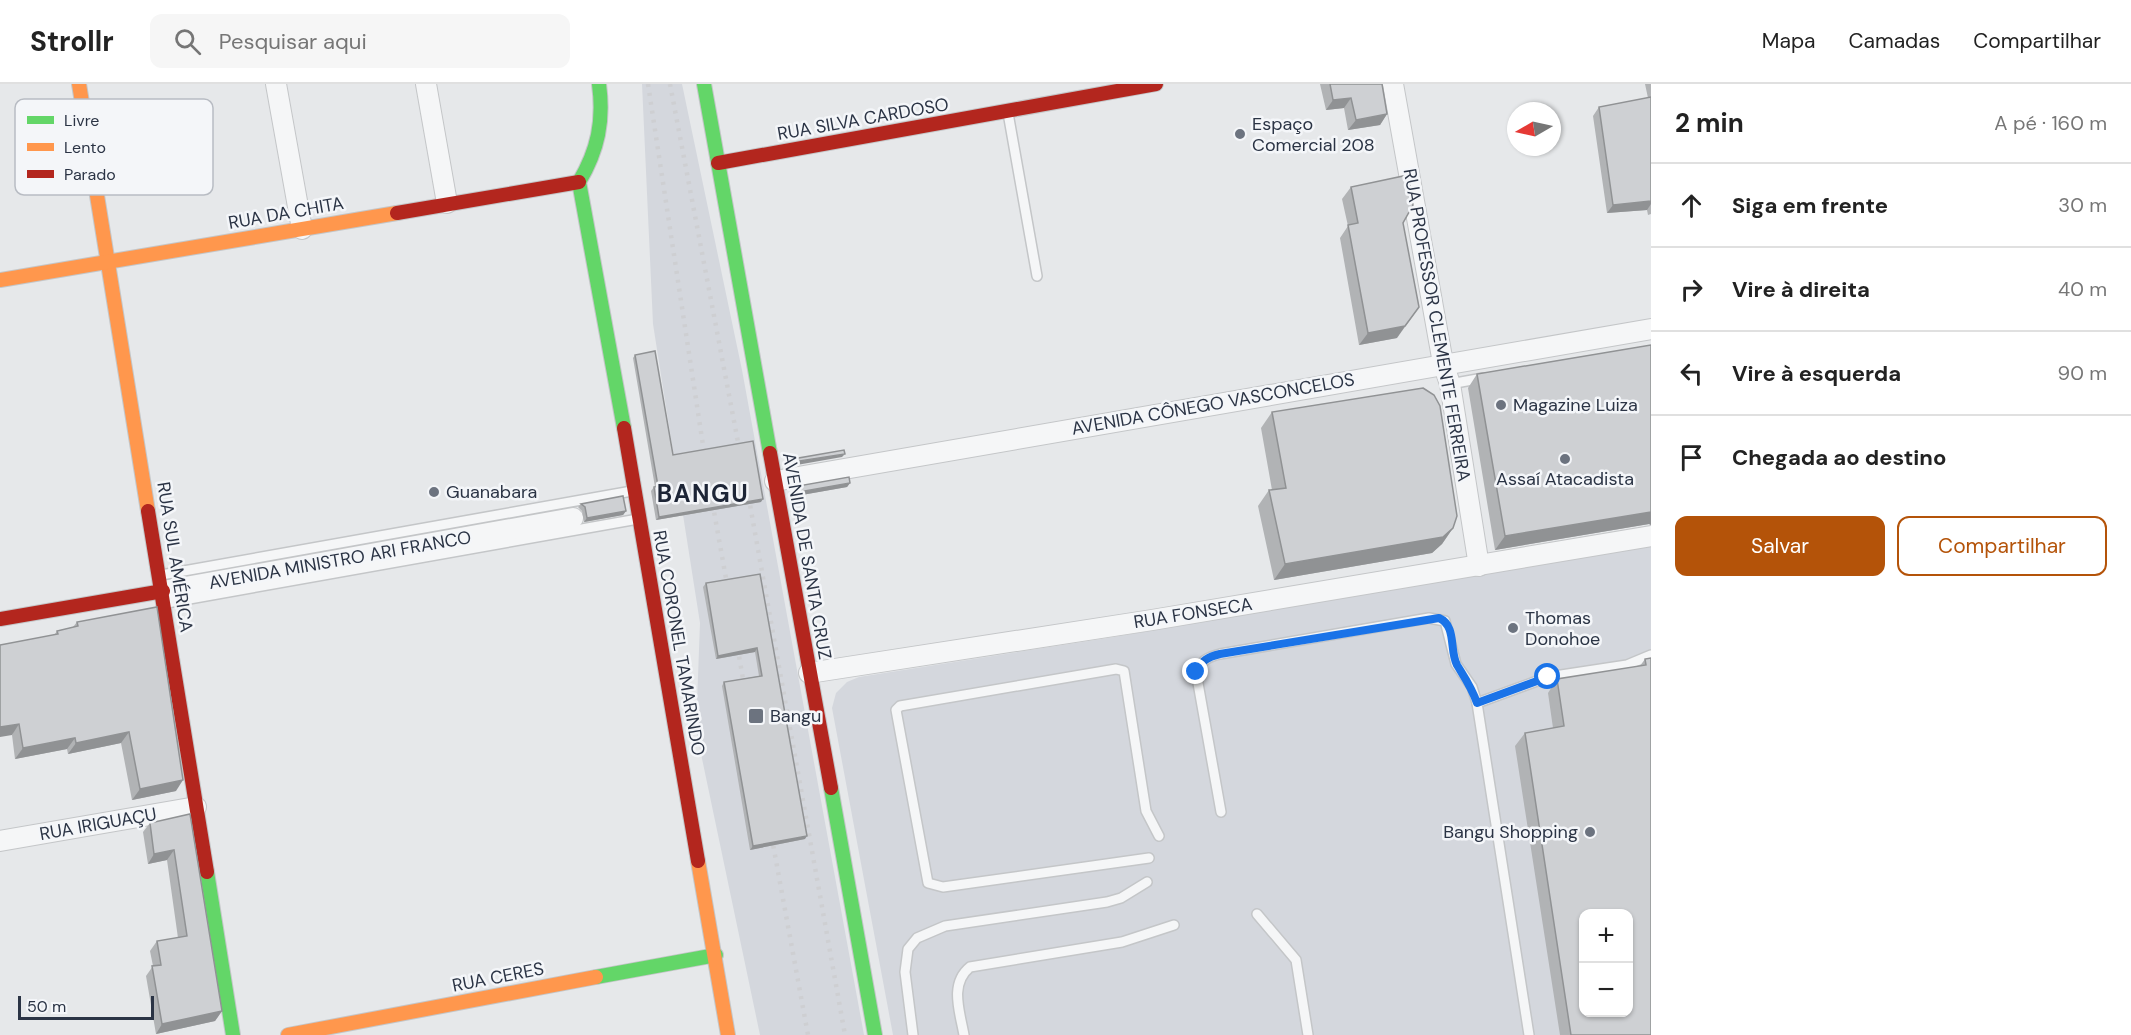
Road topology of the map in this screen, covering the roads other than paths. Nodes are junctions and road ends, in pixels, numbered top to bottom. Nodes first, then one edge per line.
1 (79, 84) edge
2 (276, 84) edge
3 (426, 84) edge
4 (599, 84) edge
5 (704, 84) edge
6 (1156, 84) edge
7 (1393, 84) edge
8 (81, 99) edge
9 (1008, 112) junction
10 (718, 163) junction
11 (579, 182) junction
12 (97, 195) edge
13 (447, 203) junction
14 (302, 229) junction
15 (108, 262) junction
16 (1037, 276) dead end
17 (0, 280) edge
18 (1651, 329) edge
19 (1443, 363) junction
20 (1498, 376) edge
21 (1450, 384) junction
22 (775, 481) junction
23 (634, 491) junction
24 (573, 518) dead end
25 (639, 519) junction
26 (1651, 536) edge
27 (1479, 566) junction
28 (163, 590) junction
29 (0, 619) edge
30 (1651, 656) edge
31 (809, 673) junction
32 (1477, 703) junction
33 (196, 807) junction
34 (1221, 812) dead end
35 (1159, 836) dead end
36 (0, 841) edge
37 (1149, 858) dead end
38 (1147, 882) dead end
39 (1257, 914) dead end
40 (1174, 925) dead end
41 (716, 955) junction
42 (233, 1035) edge
43 (288, 1035) edge
44 (728, 1035) edge
45 (875, 1035) edge
46 (913, 1035) edge
47 (964, 1035) edge
48 (1308, 1035) edge
49 (1529, 1035) edge

1 - 8 main road, RUA SUL AMÉRICA
2 - 14 street
3 - 13 street
4 - 11 main road
5 - 10 main road, AVENIDA DE SANTA CRUZ
6 - 9 main road, RUA SILVA CARDOSO
7 - 19 street, RUA PROFESSOR CLEMENTE FERREIRA
9 - 10 main road, RUA SILVA CARDOSO
9 - 16 lane
10 - 22 main road, AVENIDA DE SANTA CRUZ
11 - 13 main road, RUA DA CHITA
11 - 23 main road, RUA CORONEL TAMARINDO
12 - 15 main road, RUA SUL AMÉRICA
13 - 14 main road, RUA DA CHITA
14 - 15 main road, RUA DA CHITA
15 - 17 main road, RUA DA CHITA
15 - 28 main road, RUA SUL AMÉRICA
18 - 19 street, AVENIDA CÔNEGO VASCONCELOS
19 - 21 street, RUA PROFESSOR CLEMENTE FERREIRA
19 - 22 street, AVENIDA CÔNEGO VASCONCELOS
20 - 21 lane
21 - 27 street, RUA PROFESSOR CLEMENTE FERREIRA
22 - 31 main road, AVENIDA DE SANTA CRUZ
23 - 25 main road, RUA CORONEL TAMARINDO
23 - 28 lane
24 - 28 street, AVENIDA MINISTRO ARI FRANCO
25 - 28 lane
25 - 41 main road, RUA CORONEL TAMARINDO
26 - 27 street, RUA FONSECA
27 - 31 street, RUA FONSECA
28 - 29 main road, AVENIDA MINISTRO ARI FRANCO
28 - 33 main road, RUA SUL AMÉRICA
30 - 32 lane
31 - 45 main road, AVENIDA DE SANTA CRUZ
32 - 34 lane
32 - 49 lane
33 - 36 street, RUA IRIGUAÇU
33 - 42 main road, RUA SUL AMÉRICA
35 - 37 lane
38 - 46 lane
39 - 48 lane
40 - 47 lane
41 - 43 main road, RUA CERES
41 - 44 main road, RUA CORONEL TAMARINDO

